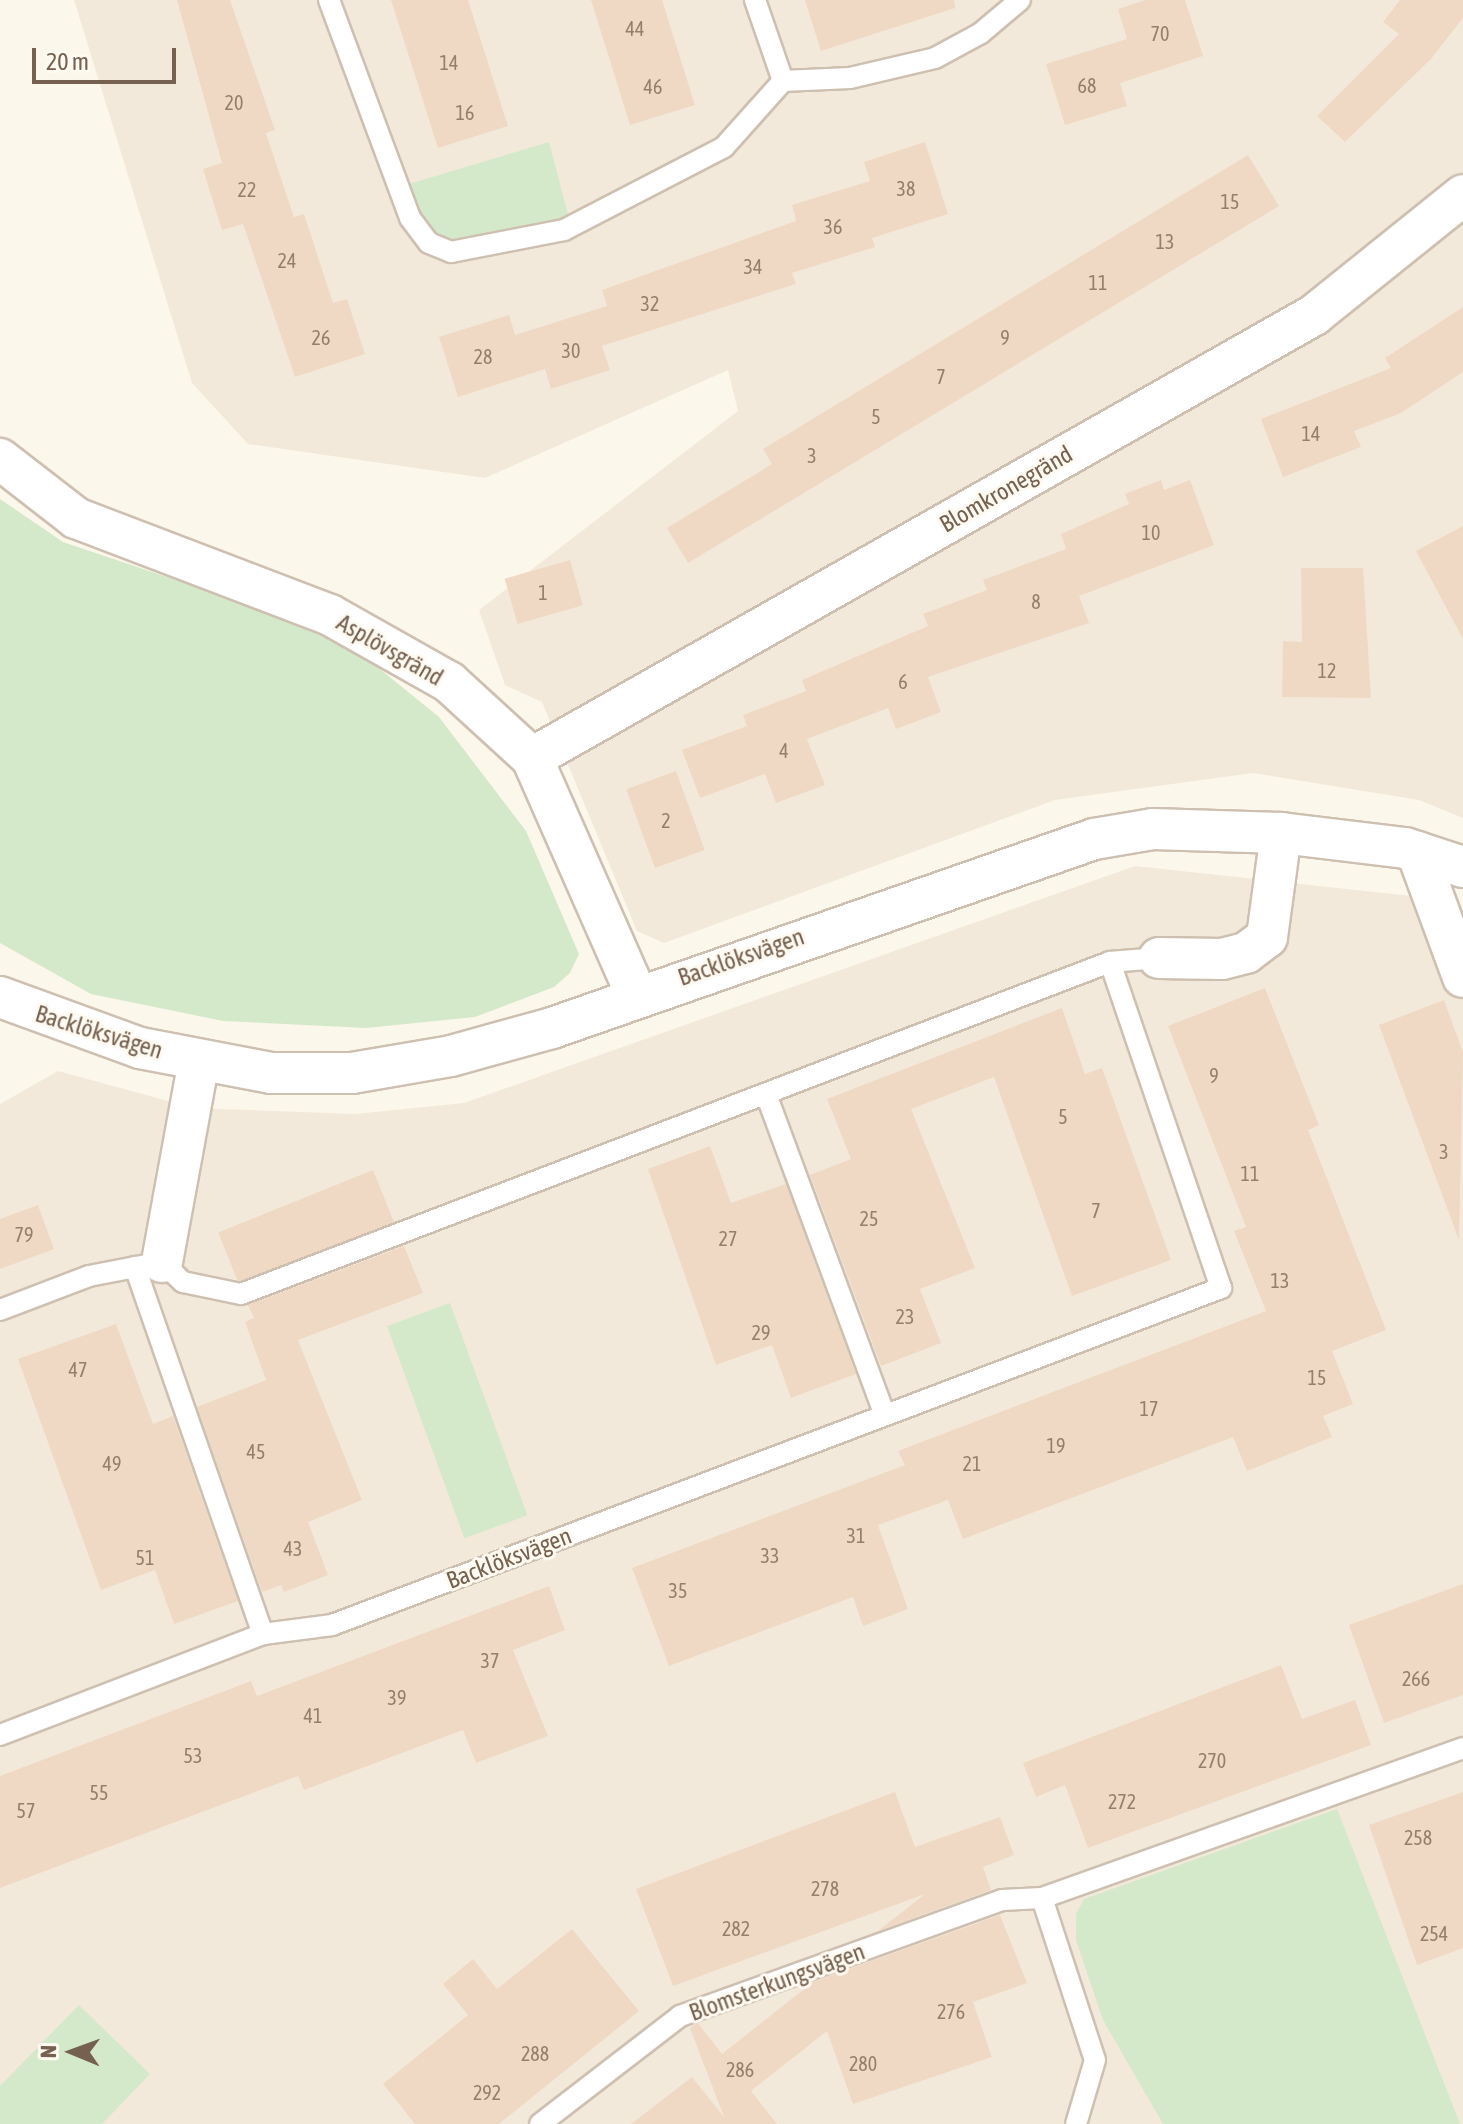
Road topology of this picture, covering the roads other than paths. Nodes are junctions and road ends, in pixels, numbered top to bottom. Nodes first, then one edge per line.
1 (329, 0) edge
2 (755, 0) edge
3 (1020, 0) edge
4 (783, 81) junction
5 (1463, 195) edge
6 (0, 459) edge
7 (532, 758) junction
8 (1281, 833) junction
9 (1417, 852) junction
10 (1463, 867) edge
11 (1159, 958) joint
12 (1110, 962) junction
13 (1463, 977) edge
14 (636, 994) junction
15 (0, 997) edge
16 (199, 1061) junction
17 (766, 1094) junction
18 (149, 1265) junction
19 (0, 1310) edge
20 (885, 1415) junction
21 (263, 1634) junction
22 (0, 1735) edge
23 (1463, 1748) edge
24 (1042, 1898) junction
25 (540, 2124) edge
26 (1076, 2124) edge

1 - 4 lane
2 - 4 lane
3 - 4 lane
5 - 7 street, Blomkronegränd
6 - 7 street, Asplövsgränd
7 - 14 street, Asplövsgränd
8 - 9 street, Backlöksvägen
8 - 11 street
8 - 14 street, Backlöksvägen
9 - 10 street, Backlöksvägen
9 - 13 street
11 - 12 lane
12 - 17 lane
12 - 20 lane, Backlöksvägen
14 - 16 street, Backlöksvägen
15 - 16 street, Backlöksvägen
16 - 18 street
17 - 18 lane
17 - 20 lane
18 - 19 lane
18 - 21 lane
20 - 21 lane, Backlöksvägen
21 - 22 lane, Backlöksvägen
23 - 24 lane, Blomsterkungsvägen
24 - 25 lane, Blomsterkungsvägen
24 - 26 lane

